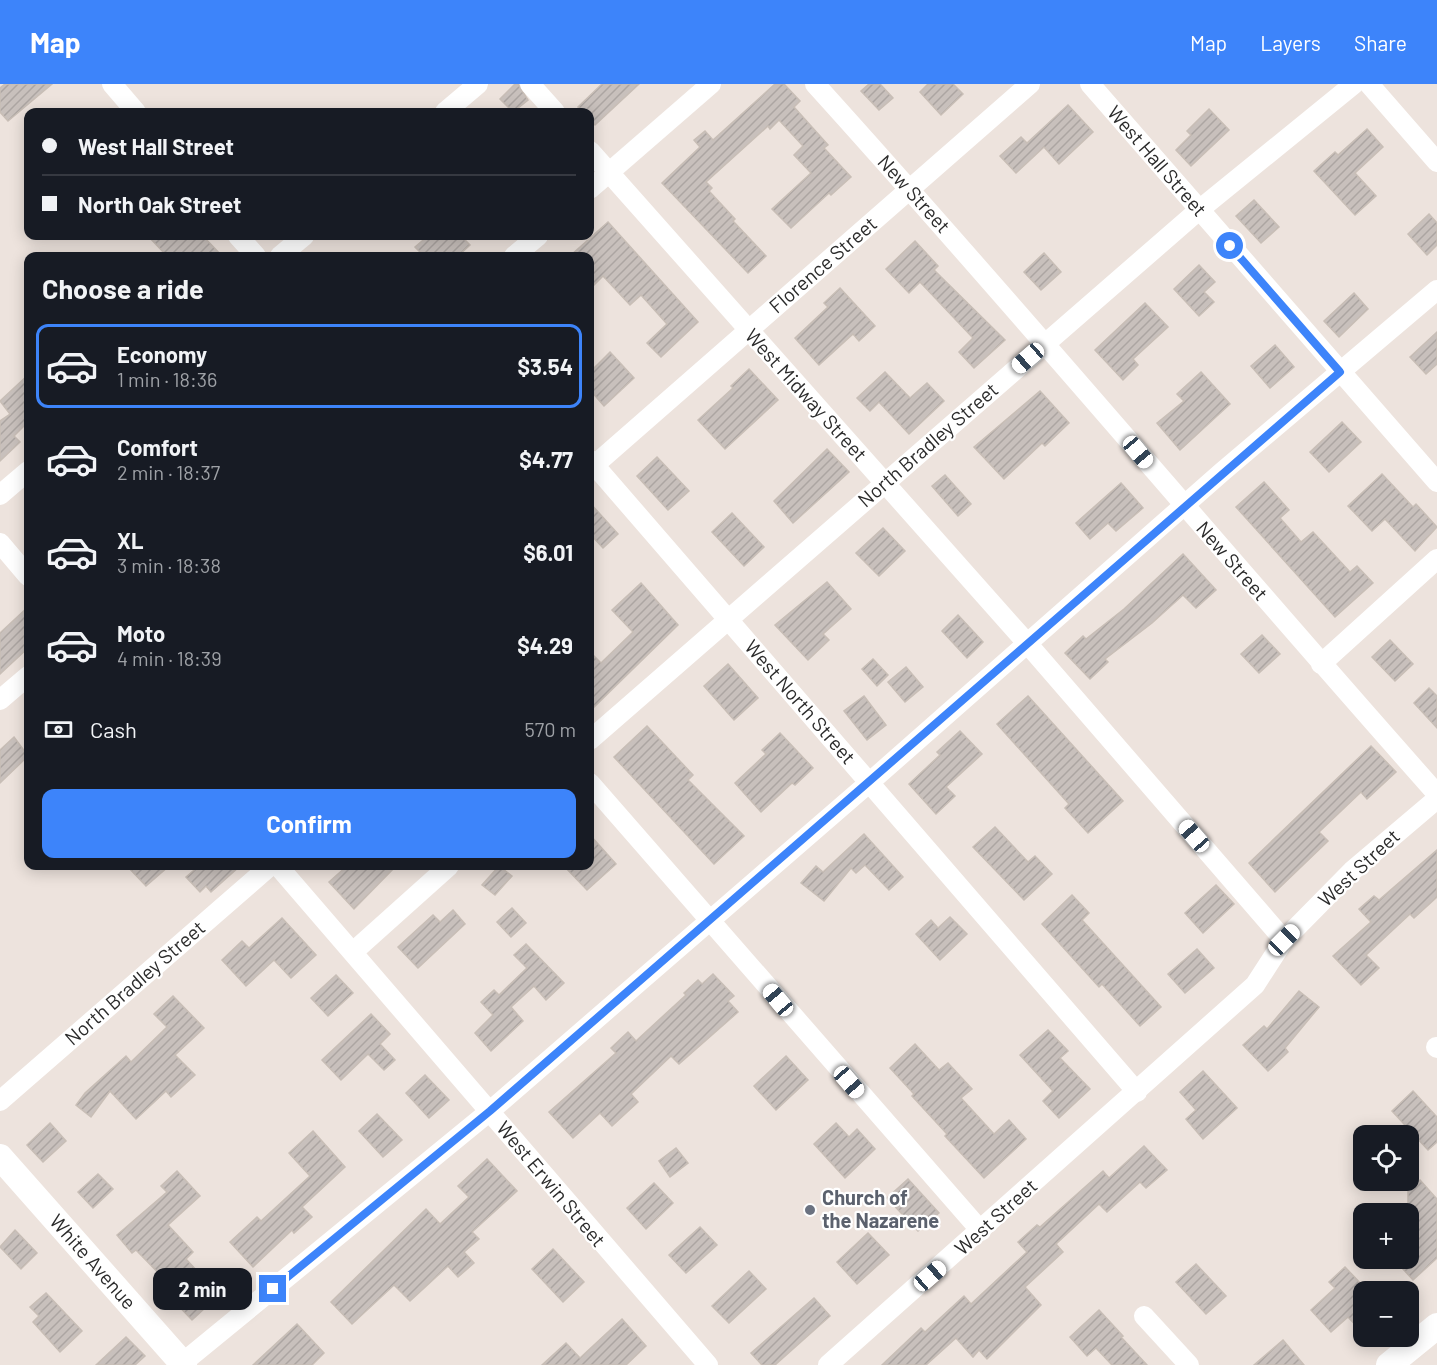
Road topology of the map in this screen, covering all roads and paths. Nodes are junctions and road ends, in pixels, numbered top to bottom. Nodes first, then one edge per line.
1 (112, 84) edge
2 (478, 84) edge
3 (530, 84) edge
4 (711, 84) edge
5 (815, 84) edge
6 (1030, 84) edge
7 (1090, 84) edge
8 (1354, 84) edge
9 (1370, 84) edge
10 (133, 108) edge
11 (450, 108) edge
12 (551, 108) edge
13 (594, 155) edge
14 (1437, 162) edge
15 (609, 172) junction
16 (594, 185) edge
17 (910, 189) junction
18 (1199, 210) junction
19 (242, 240) edge
20 (299, 240) edge
21 (533, 240) edge
22 (252, 252) edge
23 (285, 252) edge
24 (519, 252) edge
25 (1437, 290) edge
26 (748, 330) junction
27 (1046, 342) junction
28 (1340, 372) junction
29 (594, 462) edge
30 (594, 468) edge
31 (24, 474) edge
32 (1437, 482) edge
33 (885, 483) junction
34 (0, 495) edge
35 (1184, 506) junction
36 (0, 543) edge
37 (1437, 559) edge
38 (24, 571) edge
39 (729, 619) junction
40 (1026, 642) junction
41 (1321, 664) junction
42 (24, 679) edge
43 (0, 700) edge
44 (594, 737) edge
45 (870, 782) junction
46 (594, 788) edge
47 (1437, 794) edge
48 (1437, 799) edge
49 (265, 870) edge
50 (281, 870) edge
51 (445, 870) edge
52 (708, 919) junction
53 (1284, 940) junction
54 (353, 952) junction
55 (1137, 1092) junction
56 (0, 1101) edge
57 (490, 1111) junction
58 (0, 1157) edge
59 (981, 1231) junction
60 (1144, 1316) dead end
61 (1437, 1326) edge
62 (182, 1364) edge
63 (708, 1365) edge
64 (828, 1365) edge
65 (1189, 1365) edge
66 (1389, 1365) edge

1 - 10 street
2 - 11 street
3 - 12 street
4 - 15 street
5 - 17 street, New Street
6 - 17 street, Florence Street
7 - 18 street, West Hall Street
8 - 18 street, North Bradley Street
9 - 14 street
13 - 15 street, West Midway Street
15 - 16 street
15 - 26 street, West Midway Street
17 - 26 street, Florence Street
17 - 27 street, New Street
18 - 27 street, North Bradley Street
18 - 28 street, West Hall Street
19 - 22 street
20 - 23 street
21 - 24 street
25 - 28 street
26 - 29 street, Florence Street
26 - 33 street, West Midway Street
27 - 33 street, North Bradley Street
27 - 35 street, New Street
28 - 32 street, West Hall Street
28 - 35 street
30 - 39 street, West North Street
31 - 34 street
33 - 39 street, North Bradley Street
33 - 40 street, West Midway Street
35 - 40 street
35 - 41 street, New Street
36 - 38 street
37 - 41 street
39 - 44 street, North Bradley Street
39 - 45 street, West North Street
40 - 45 street
40 - 53 street, West Midway Street
41 - 47 street, New Street
42 - 43 street
45 - 52 street
45 - 55 street, West North Street
46 - 52 street
48 - 53 street, West Street
49 - 56 street, North Bradley Street
50 - 54 street, West Erwin Street
51 - 54 street
52 - 57 street
52 - 59 street
53 - 55 street, West Street
54 - 57 street, West Erwin Street
55 - 59 street, West Street
57 - 62 street
57 - 63 street, West Erwin Street
58 - 62 street, White Avenue
59 - 64 street, West Street
60 - 65 street
61 - 66 street

